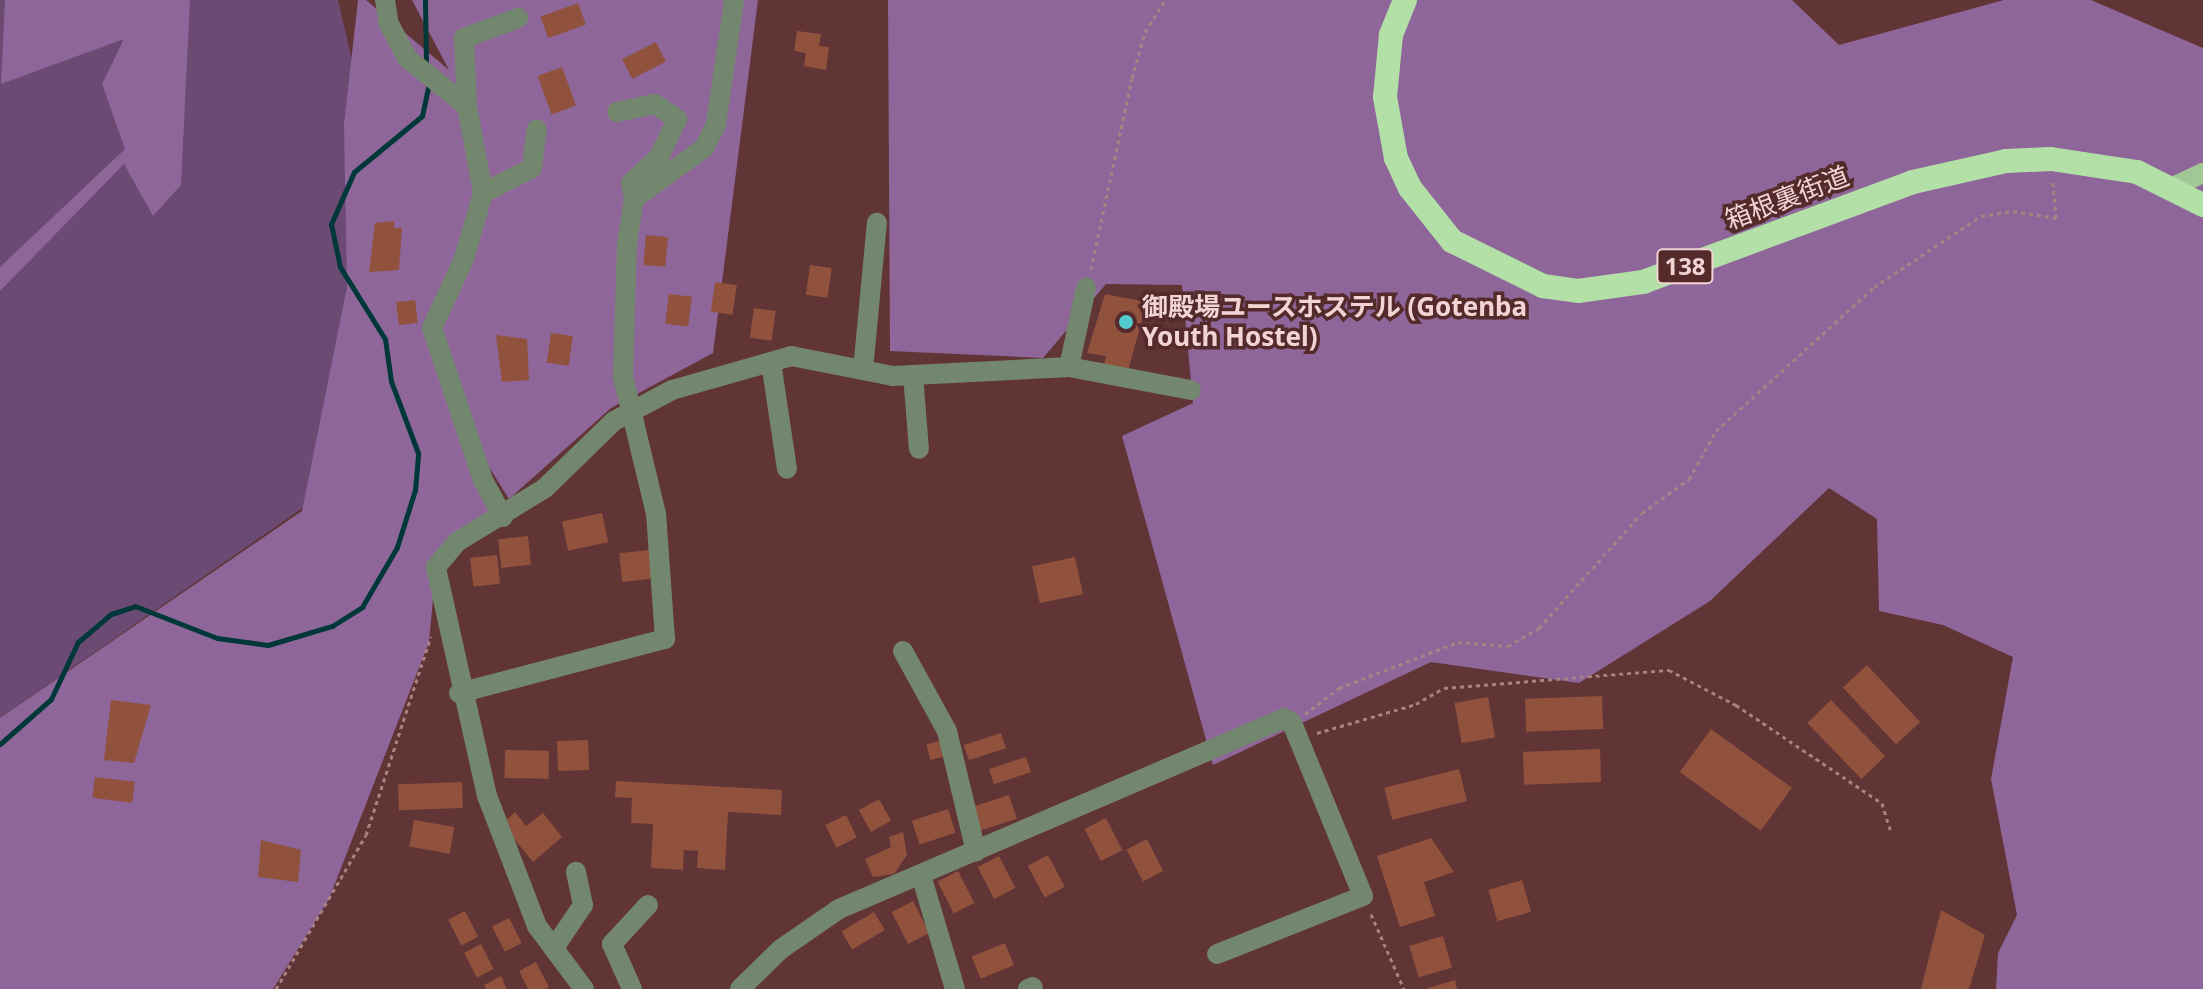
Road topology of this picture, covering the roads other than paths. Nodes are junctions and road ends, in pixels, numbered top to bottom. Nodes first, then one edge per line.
1 (385, 0) edge
2 (734, 0) edge
3 (1405, 0) edge
4 (518, 18) dead end
5 (467, 106) junction
6 (617, 112) dead end
7 (537, 129) dead end
8 (2203, 173) edge
9 (2175, 186) junction
10 (483, 193) junction
11 (634, 199) junction
12 (2203, 205) edge
13 (877, 223) dead end
14 (1086, 288) road end
15 (771, 362) junction
16 (1069, 367) junction
17 (863, 370) junction
18 (913, 375) junction
19 (1191, 390) dead end
20 (631, 412) junction
21 (919, 449) dead end
22 (787, 469) dead end
23 (503, 517) junction
24 (903, 651) dead end
25 (459, 693) junction
26 (976, 852) junction
27 (576, 872) dead end
28 (921, 875) junction
29 (648, 905) dead end
30 (554, 948) junction
31 (1217, 954) dead end
32 (584, 989) edge
33 (632, 989) edge
34 (740, 989) edge
35 (955, 989) edge

1 - 5 street
2 - 11 street
3 - 9 highway, 箱根裏街道 / 138
4 - 5 street
5 - 10 street
6 - 11 street
7 - 10 street
8 - 9 main road
9 - 12 highway, 138
10 - 23 street
11 - 20 street
13 - 17 street
14 - 16 street
15 - 17 street
15 - 20 street
15 - 22 street
16 - 18 street
16 - 19 street
17 - 18 street
18 - 21 street
20 - 23 street
20 - 25 street
23 - 25 street
24 - 26 street
25 - 30 street
26 - 28 street
26 - 31 street
27 - 30 street
28 - 34 street
28 - 35 street
29 - 33 street
30 - 32 street

